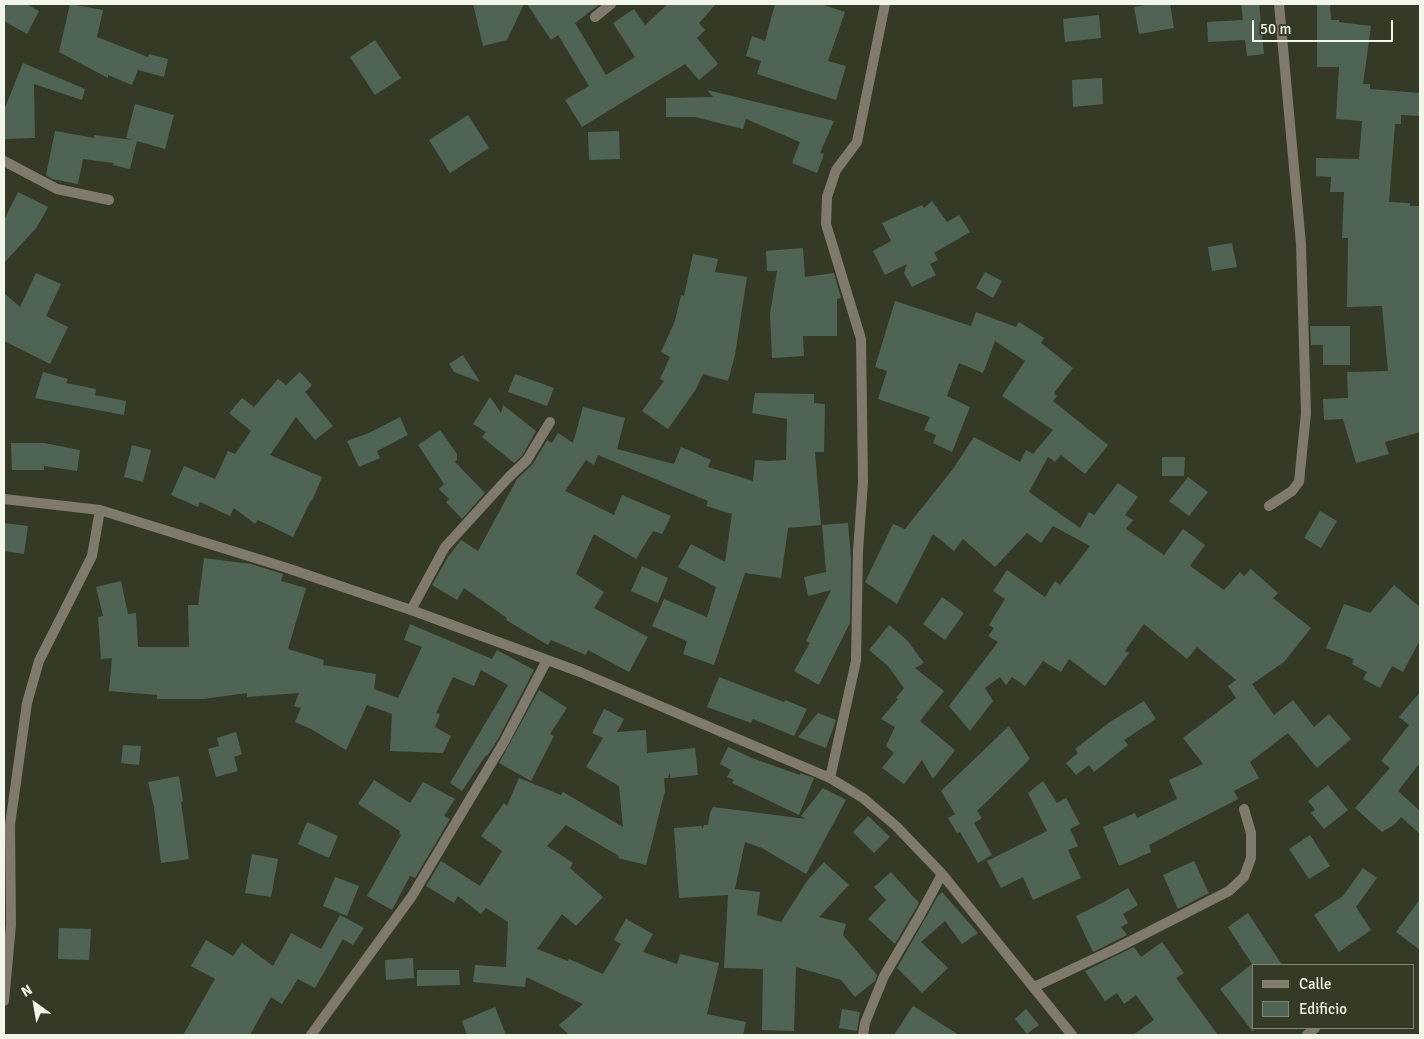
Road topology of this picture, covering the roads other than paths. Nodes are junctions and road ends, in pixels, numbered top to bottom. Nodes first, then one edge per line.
1 (611, 4) edge
2 (885, 4) edge
3 (1280, 4) edge
4 (595, 17) dead end
5 (4, 161) edge
6 (110, 200) dead end
7 (550, 422) dead end
8 (4, 499) edge
9 (1269, 506) dead end
10 (100, 510) junction
11 (410, 610) junction
12 (547, 660) junction
13 (830, 778) junction
14 (1244, 809) dead end
15 (942, 874) junction
16 (7, 883) edge
17 (1034, 987) junction
18 (4, 1001) edge
19 (311, 1035) edge
20 (863, 1035) edge
21 (1072, 1035) edge

1 - 4 street
2 - 13 street
3 - 9 street
5 - 6 street
7 - 11 street
8 - 10 street
10 - 11 street
10 - 16 street
11 - 12 street
12 - 13 street
12 - 19 street
13 - 15 street
14 - 17 street
15 - 17 street
15 - 20 street
16 - 18 street
17 - 21 street

